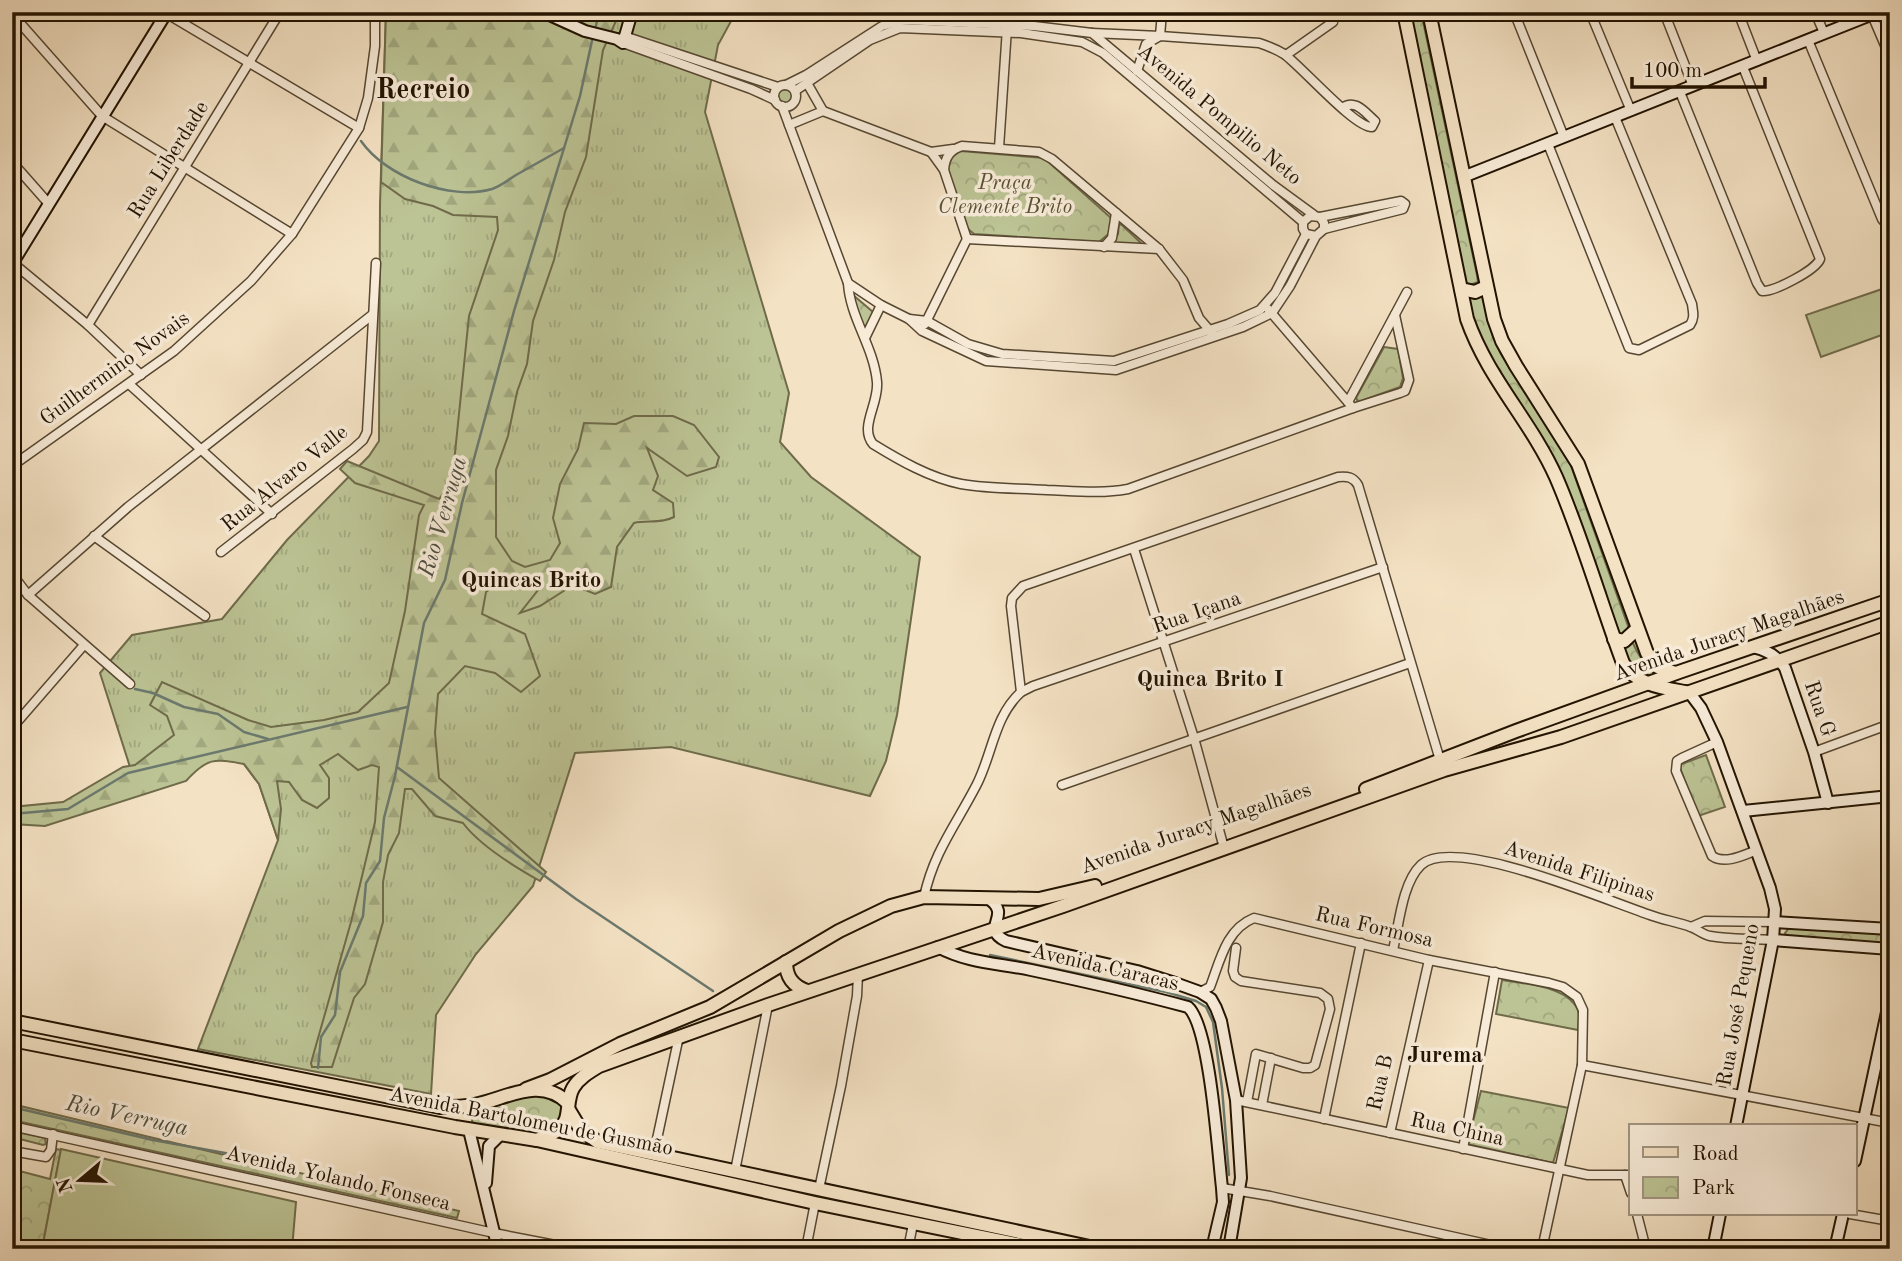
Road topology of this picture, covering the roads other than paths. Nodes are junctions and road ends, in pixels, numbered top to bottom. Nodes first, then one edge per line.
1 (280, 12) edge
2 (375, 12) edge
3 (543, 12) edge
4 (632, 12) edge
5 (1162, 12) edge
6 (1404, 12) edge
7 (1429, 12) edge
8 (1514, 12) edge
9 (1590, 12) edge
10 (1664, 12) edge
11 (1738, 12) edge
12 (1815, 12) edge
13 (165, 13) edge
14 (1875, 13) edge
15 (12, 14) edge
16 (1333, 22) dead end
17 (1007, 29) junction
18 (1092, 33) junction
19 (1824, 33) junction
20 (1160, 36) junction
21 (617, 39) junction
22 (1808, 40) junction
23 (1286, 55) junction
24 (1890, 57) edge
25 (250, 61) junction
26 (1757, 61) junction
27 (1743, 67) junction
28 (1137, 69) junction
29 (1137, 81) junction
30 (807, 83) junction
31 (782, 85) junction
32 (1693, 86) junction
33 (795, 91) junction
34 (1680, 92) junction
35 (779, 103) junction
36 (1342, 108) dead end
37 (823, 111) junction
38 (1631, 111) junction
39 (102, 116) junction
40 (1615, 117) junction
41 (789, 125) junction
42 (359, 128) junction
43 (1564, 137) junction
44 (1548, 144) junction
45 (999, 148) junction
46 (953, 149) junction
47 (931, 152) junction
48 (12, 162) edge
49 (186, 167) junction
50 (944, 170) junction
51 (1463, 177) junction
52 (49, 204) junction
53 (1116, 213) junction
54 (1317, 216) junction
55 (1303, 222) junction
56 (1324, 229) junction
57 (1890, 229) edge
58 (292, 234) junction
59 (1306, 234) junction
60 (1316, 236) junction
61 (967, 239) junction
62 (1104, 247) junction
63 (1159, 249) junction
64 (376, 263) dead end
65 (13, 264) edge
66 (848, 283) junction
67 (1486, 286) junction
68 (1461, 289) junction
69 (1407, 292) dead end
70 (881, 305) junction
71 (1265, 305) junction
72 (1272, 313) junction
73 (372, 315) junction
74 (1395, 315) junction
75 (909, 319) junction
76 (926, 321) junction
77 (88, 325) junction
78 (1209, 330) junction
79 (922, 331) junction
80 (865, 338) junction
81 (1215, 338) junction
82 (141, 375) junction
83 (129, 384) junction
84 (1351, 405) junction
85 (200, 450) junction
86 (12, 466) edge
87 (272, 514) junction
88 (94, 536) junction
89 (1134, 549) junction
90 (221, 552) dead end
91 (1383, 567) junction
92 (12, 574) edge
93 (28, 595) junction
94 (1890, 600) edge
95 (1856, 613) junction
96 (205, 616) dead end
97 (1890, 622) edge
98 (1637, 629) junction
99 (1860, 633) junction
100 (1614, 639) junction
101 (1163, 642) junction
102 (84, 645) junction
103 (1751, 647) junction
104 (1780, 660) junction
105 (1410, 663) junction
106 (1623, 663) junction
107 (1675, 673) junction
108 (130, 684) dead end
109 (1647, 684) junction
110 (1021, 692) junction
111 (1689, 692) junction
112 (1615, 695) junction
113 (1890, 724) edge
114 (12, 728) edge
115 (1516, 731) junction
116 (1194, 738) junction
117 (1717, 741) junction
118 (1522, 748) junction
119 (1814, 752) junction
120 (1440, 760) junction
121 (1062, 785) dead end
122 (1890, 796) edge
123 (1828, 803) junction
124 (1743, 811) junction
125 (1224, 845) junction
126 (1757, 850) junction
127 (924, 897) junction
128 (989, 899) junction
129 (1775, 922) junction
130 (1691, 927) junction
131 (993, 928) junction
132 (1888, 931) edge
133 (1773, 940) junction
134 (1361, 943) junction
135 (938, 947) junction
136 (1236, 948) dead end
137 (1890, 949) edge
138 (1393, 950) junction
139 (1429, 960) junction
140 (786, 962) junction
141 (1495, 972) junction
142 (858, 974) junction
143 (807, 992) junction
144 (1200, 992) junction
145 (1890, 998) edge
146 (768, 1004) junction
147 (12, 1021) edge
148 (679, 1036) junction
149 (12, 1040) edge
150 (1272, 1058) junction
151 (1582, 1065) junction
152 (526, 1089) junction
153 (1742, 1096) junction
154 (1241, 1101) junction
155 (1262, 1105) junction
156 (568, 1106) junction
157 (1324, 1119) junction
158 (1864, 1119) junction
159 (1736, 1124) edge
160 (1890, 1124) edge
161 (12, 1126) edge
162 (469, 1130) junction
163 (1390, 1133) junction
164 (53, 1134) junction
165 (500, 1135) junction
166 (537, 1140) junction
167 (1463, 1149) junction
168 (12, 1151) edge
169 (654, 1153) junction
170 (1856, 1156) edge
171 (1559, 1169) junction
172 (735, 1171) junction
173 (1628, 1175) edge
174 (1222, 1188) junction
175 (819, 1189) junction
176 (1240, 1191) junction
177 (485, 1196) junction
178 (816, 1203) junction
179 (1856, 1215) edge
180 (1638, 1216) edge
181 (1720, 1216) edge
182 (1843, 1216) edge
183 (1890, 1221) edge
184 (913, 1224) junction
185 (494, 1233) junction
186 (1020, 1247) edge
187 (498, 1249) edge
188 (576, 1249) edge
189 (806, 1249) edge
190 (908, 1249) edge
191 (1041, 1249) edge
192 (1099, 1249) edge
193 (1212, 1249) edge
194 (1229, 1249) edge
195 (1509, 1249) edge
196 (1542, 1249) edge
197 (1646, 1249) edge
198 (1713, 1249) edge
199 (1835, 1249) edge

1 - 25 street, Rua Liberdade
2 - 42 street, Guilhermino Novais
3 - 21 street
4 - 21 street
5 - 20 street
6 - 68 main road
7 - 51 main road
8 - 43 street
9 - 38 street
10 - 32 street
11 - 26 street
12 - 19 street
13 - 25 street
13 - 39 street
14 - 19 street
14 - 24 street
15 - 39 street
16 - 23 street
17 - 18 street, Avenida Pompilio Neto
17 - 29 street, Avenida Pompilio Neto
17 - 30 street, Avenida Pompilio Neto
17 - 31 street, Avenida Pompilio Neto
17 - 45 street
18 - 20 street
18 - 28 street, Avenida Pompilio Neto
19 - 22 street
20 - 23 street
20 - 28 street
21 - 31 street
21 - 35 street
22 - 26 street
22 - 57 street
23 - 36 street
25 - 42 street
25 - 49 street, Rua Liberdade
26 - 27 street
27 - 32 street
27 - 34 street
28 - 29 street
28 - 54 street, Avenida Pompilio Neto
29 - 55 street, Avenida Pompilio Neto
30 - 33 street, Avenida Pompilio Neto
30 - 37 street
31 - 33 street
31 - 35 street
32 - 34 street
33 - 35 street
34 - 38 street
35 - 41 street
37 - 41 street
37 - 47 street
38 - 40 street
39 - 49 street
39 - 52 street
40 - 43 street
40 - 44 street
41 - 66 street
42 - 58 street, Guilhermino Novais
43 - 44 street
44 - 51 street
45 - 46 street
45 - 53 street
46 - 47 street
46 - 50 street
47 - 50 street
48 - 52 street
49 - 58 street
49 - 77 street, Rua Liberdade
50 - 61 street
51 - 67 main road
52 - 65 street
53 - 62 street
53 - 63 street
54 - 55 street
54 - 56 street
54 - 56 street
55 - 59 street
56 - 60 street
58 - 82 street, Guilhermino Novais
59 - 60 street
59 - 71 street
60 - 72 street
61 - 62 street
61 - 76 street
62 - 63 street
63 - 78 street
64 - 73 street, Rua Alvaro Valle
65 - 77 street
66 - 70 street
66 - 80 street
67 - 68 main road
67 - 98 main road
68 - 100 main road
69 - 74 street
70 - 75 street
70 - 80 street
71 - 72 street
71 - 78 street
72 - 81 street
72 - 84 street
73 - 85 street
73 - 87 street, Rua Alvaro Valle
74 - 84 street
74 - 84 street
75 - 76 street
75 - 79 street
76 - 78 street
76 - 79 street
77 - 82 street
78 - 81 street
79 - 81 street
80 - 84 street
82 - 83 street, Guilhermino Novais
83 - 85 street
83 - 86 street, Guilhermino Novais
85 - 87 street
85 - 88 street
87 - 90 street, Rua Alvaro Valle
88 - 93 street
88 - 96 street
89 - 91 street
89 - 101 street
89 - 110 street
91 - 101 street, Rua Içana
91 - 105 street
92 - 93 street
93 - 102 street
94 - 95 main road, Avenida Juracy Magalhães
95 - 99 main road
95 - 103 main road, Avenida Juracy Magalhães
97 - 99 main road, Avenida Juracy Magalhães
98 - 100 main road
98 - 107 main road
99 - 104 main road, Avenida Juracy Magalhães
100 - 106 main road
101 - 110 street, Rua Içana
101 - 116 street
102 - 108 street
102 - 114 street
103 - 104 street, Rua G
103 - 107 main road, Avenida Juracy Magalhães
104 - 111 main road, Avenida Juracy Magalhães
104 - 119 street, Rua G
105 - 116 street
105 - 120 street
106 - 109 main road
106 - 112 main road
107 - 109 main road, Avenida Juracy Magalhães
109 - 111 main road
109 - 112 main road, Avenida Juracy Magalhães
110 - 127 street
111 - 117 street, Rua José Pequeno
111 - 118 main road, Avenida Juracy Magalhães
112 - 115 main road, Avenida Juracy Magalhães
113 - 119 street
115 - 118 main road
115 - 120 main road, Avenida Juracy Magalhães
116 - 121 street
116 - 125 street
117 - 124 street, Rua José Pequeno
117 - 126 street
118 - 125 main road, Avenida Juracy Magalhães
119 - 123 street, Rua G
120 - 125 main road, Avenida Juracy Magalhães
122 - 123 street
123 - 124 street
124 - 126 street, Rua José Pequeno
125 - 128 main road, Avenida Juracy Magalhães
125 - 131 main road, Avenida Juracy Magalhães
126 - 129 street, Rua José Pequeno
127 - 128 main road, Avenida Juracy Magalhães
127 - 140 main road, Avenida Juracy Magalhães
128 - 131 street
129 - 130 street, Avenida Filipinas
129 - 132 street, Avenida Filipinas
129 - 133 street, Rua José Pequeno
130 - 133 street, Avenida Filipinas
130 - 138 street, Avenida Filipinas
131 - 135 main road, Avenida Juracy Magalhães
131 - 144 street, Avenida Caracas
133 - 137 street, Avenida Filipinas
133 - 153 street, Rua José Pequeno
134 - 138 street, Rua Formosa
134 - 144 street, Rua Formosa
134 - 157 street
135 - 142 main road, Avenida Juracy Magalhães
135 - 174 street, Avenida Caracas
136 - 150 street
138 - 139 street, Rua Formosa
139 - 141 street, Rua Formosa
139 - 163 street, Rua B
140 - 143 main road
140 - 152 main road, Avenida Juracy Magalhães
141 - 151 street, Rua Formosa
141 - 167 street
142 - 143 main road, Avenida Juracy Magalhães
142 - 175 street
143 - 146 main road, Avenida Juracy Magalhães
144 - 154 street, Avenida Caracas
145 - 158 street
146 - 148 main road, Avenida Juracy Magalhães
146 - 172 street
147 - 152 main road, Avenida Bartolomeu de Gusmão
148 - 156 main road, Avenida Juracy Magalhães
148 - 169 street
149 - 162 main road, Avenida Bartolomeu de Gusmão
150 - 154 street
150 - 155 street
151 - 153 street
151 - 171 street
152 - 156 main road
153 - 158 street
153 - 159 street, Rua José Pequeno
154 - 155 street, Rua China
154 - 176 street, Avenida Caracas
155 - 157 street, Rua China
156 - 166 main road, Avenida Juracy Magalhães
156 - 169 main road, Avenida Bartolomeu de Gusmão
157 - 163 street, Rua China
158 - 160 street
158 - 170 street
161 - 164 street, Avenida Yolando Fonseca
162 - 165 main road, Avenida Bartolomeu de Gusmão
162 - 177 street
163 - 167 street, Rua China
164 - 168 street
164 - 185 street, Avenida Yolando Fonseca
165 - 166 main road, Avenida Bartolomeu de Gusmão
165 - 177 street
166 - 178 main road, Avenida Bartolomeu de Gusmão
167 - 171 street, Rua China
169 - 172 main road, Avenida Bartolomeu de Gusmão
171 - 173 street, Rua China
171 - 196 street
172 - 175 main road, Avenida Bartolomeu de Gusmão
174 - 176 street
174 - 193 street, Avenida Caracas
175 - 192 main road, Avenida Bartolomeu de Gusmão
176 - 194 street, Avenida Caracas
176 - 195 street
177 - 185 street
178 - 184 main road, Avenida Bartolomeu de Gusmão
178 - 189 street
179 - 183 street
180 - 197 street
181 - 198 street
182 - 199 street
184 - 186 main road, Avenida Bartolomeu de Gusmão
184 - 190 street
185 - 187 street
185 - 188 street, Avenida Yolando Fonseca
186 - 191 main road, Avenida Bartolomeu de Gusmão

